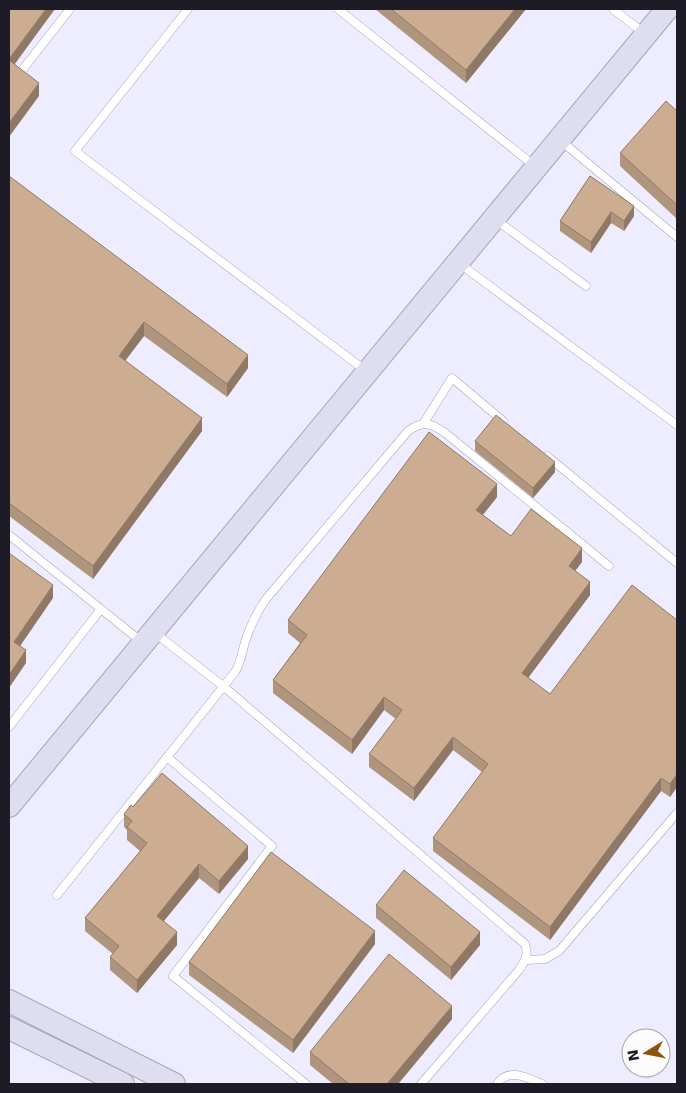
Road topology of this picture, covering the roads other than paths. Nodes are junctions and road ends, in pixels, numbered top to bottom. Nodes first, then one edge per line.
1 (70, 9) edge
2 (188, 9) edge
3 (338, 9) edge
4 (613, 9) edge
5 (667, 9) edge
6 (646, 35) junction
7 (23, 70) edge
8 (560, 140) junction
9 (537, 168) junction
10 (495, 219) junction
11 (677, 237) edge
12 (458, 263) junction
13 (586, 286) dead end
14 (368, 372) junction
15 (423, 424) junction
16 (677, 425) edge
17 (512, 428) edge
18 (542, 452) edge
19 (9, 535) edge
20 (677, 563) edge
21 (609, 566) dead end
22 (101, 609) junction
23 (148, 637) junction
24 (223, 686) junction
25 (9, 727) edge
26 (166, 757) junction
27 (9, 806) edge
28 (677, 813) edge
29 (57, 895) dead end
30 (526, 960) junction
31 (9, 1001) edge
32 (9, 1028) edge
33 (123, 1084) edge
34 (174, 1084) edge
35 (306, 1084) edge
36 (421, 1084) edge
37 (497, 1084) edge
38 (542, 1084) edge

1 - 7 lane
2 - 14 lane
3 - 9 lane
4 - 6 lane
5 - 6 street
6 - 8 street
8 - 9 street
8 - 11 lane
9 - 10 street
10 - 12 street
10 - 13 lane
12 - 14 street
12 - 16 lane
14 - 23 street
15 - 17 lane
15 - 21 lane
15 - 24 lane
18 - 20 lane
19 - 22 lane
22 - 23 lane
22 - 25 lane
23 - 24 lane
23 - 27 street
24 - 26 lane
24 - 30 lane
26 - 29 lane
26 - 35 lane
28 - 30 lane
30 - 36 lane
31 - 34 street
32 - 33 street
37 - 38 lane

